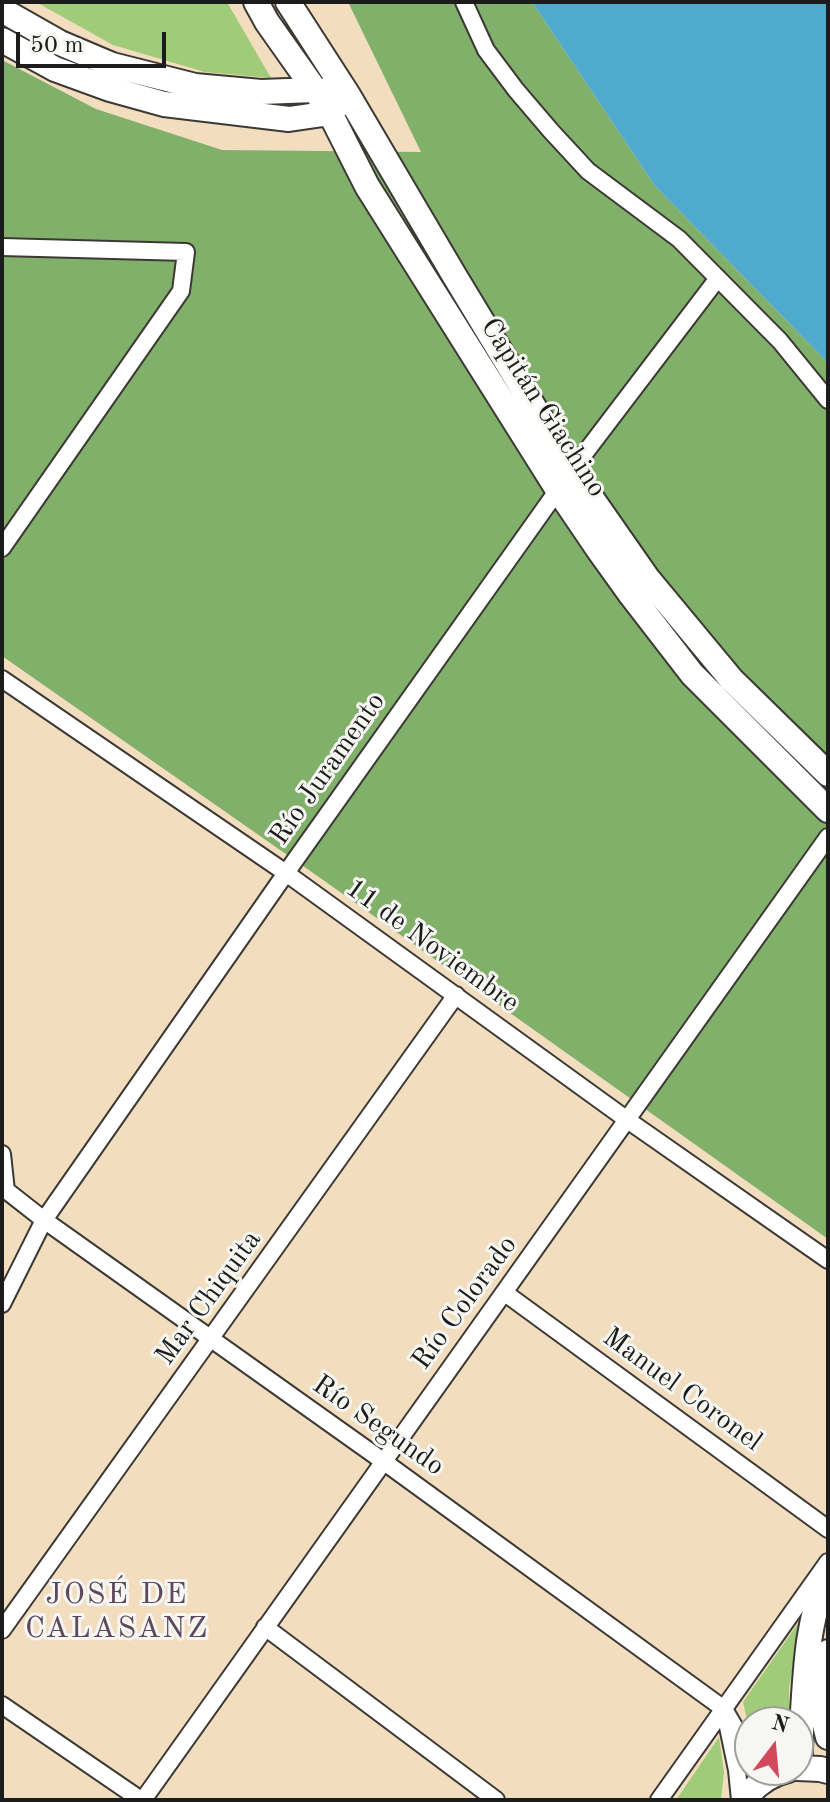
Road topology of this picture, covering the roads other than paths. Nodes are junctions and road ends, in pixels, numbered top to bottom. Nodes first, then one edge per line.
1 (256, 2) edge
2 (288, 2) edge
3 (464, 2) edge
4 (2, 10) edge
5 (2, 40) edge
6 (315, 90) junction
7 (348, 95) junction
8 (330, 113) junction
9 (2, 247) edge
10 (718, 278) junction
11 (828, 400) edge
12 (565, 480) junction
13 (2, 548) edge
14 (2, 679) edge
15 (828, 774) edge
16 (828, 810) edge
17 (828, 837) edge
18 (286, 873) junction
19 (456, 995) junction
20 (626, 1119) junction
21 (2, 1154) edge
22 (4, 1189) edge
23 (44, 1220) junction
24 (828, 1260) edge
25 (505, 1293) junction
26 (2, 1304) edge
27 (211, 1340) junction
28 (383, 1461) junction
29 (828, 1529) edge
30 (828, 1562) edge
31 (828, 1574) edge
32 (265, 1627) junction
33 (2, 1630) edge
34 (828, 1652) edge
35 (2, 1705) edge
36 (802, 1706) edge
37 (724, 1709) junction
38 (734, 1726) edge
39 (828, 1737) edge
40 (757, 1786) edge
41 (142, 1800) edge
42 (496, 1800) edge
43 (659, 1800) edge
44 (742, 1800) edge

1 - 6 main road, Capitán Giachino
2 - 7 main road, Capitán Giachino
3 - 10 street
4 - 6 main road
5 - 8 main road
6 - 7 main road
6 - 8 main road, Capitán Giachino
7 - 8 main road
7 - 12 main road, Capitán Giachino
8 - 12 main road, Capitán Giachino
9 - 13 street
10 - 11 street
10 - 12 street, Río Juramento
12 - 15 main road, Capitán Giachino
12 - 16 main road, Capitán Giachino
12 - 18 street, Río Juramento
14 - 18 street, 11 de Noviembre
17 - 20 street, Río Colorado
18 - 19 street, 11 de Noviembre
18 - 23 street, Río Juramento
19 - 20 street, 11 de Noviembre
19 - 27 street, Mar Chiquita
20 - 24 street, 11 de Noviembre
20 - 25 street, Río Colorado
21 - 22 street
22 - 23 street, Río Segundo
23 - 26 street, Río Juramento
23 - 27 street, Río Segundo
25 - 28 street, Río Colorado
25 - 29 street, Manuel Coronel
27 - 28 street, Río Segundo
27 - 33 street, Mar Chiquita
28 - 32 street, Río Colorado
28 - 37 street, Río Segundo
30 - 37 street
31 - 36 main road
32 - 41 street, Río Colorado
32 - 42 street
34 - 39 main road
35 - 41 street
37 - 38 street
37 - 43 street
37 - 44 street
40 - 44 main road

